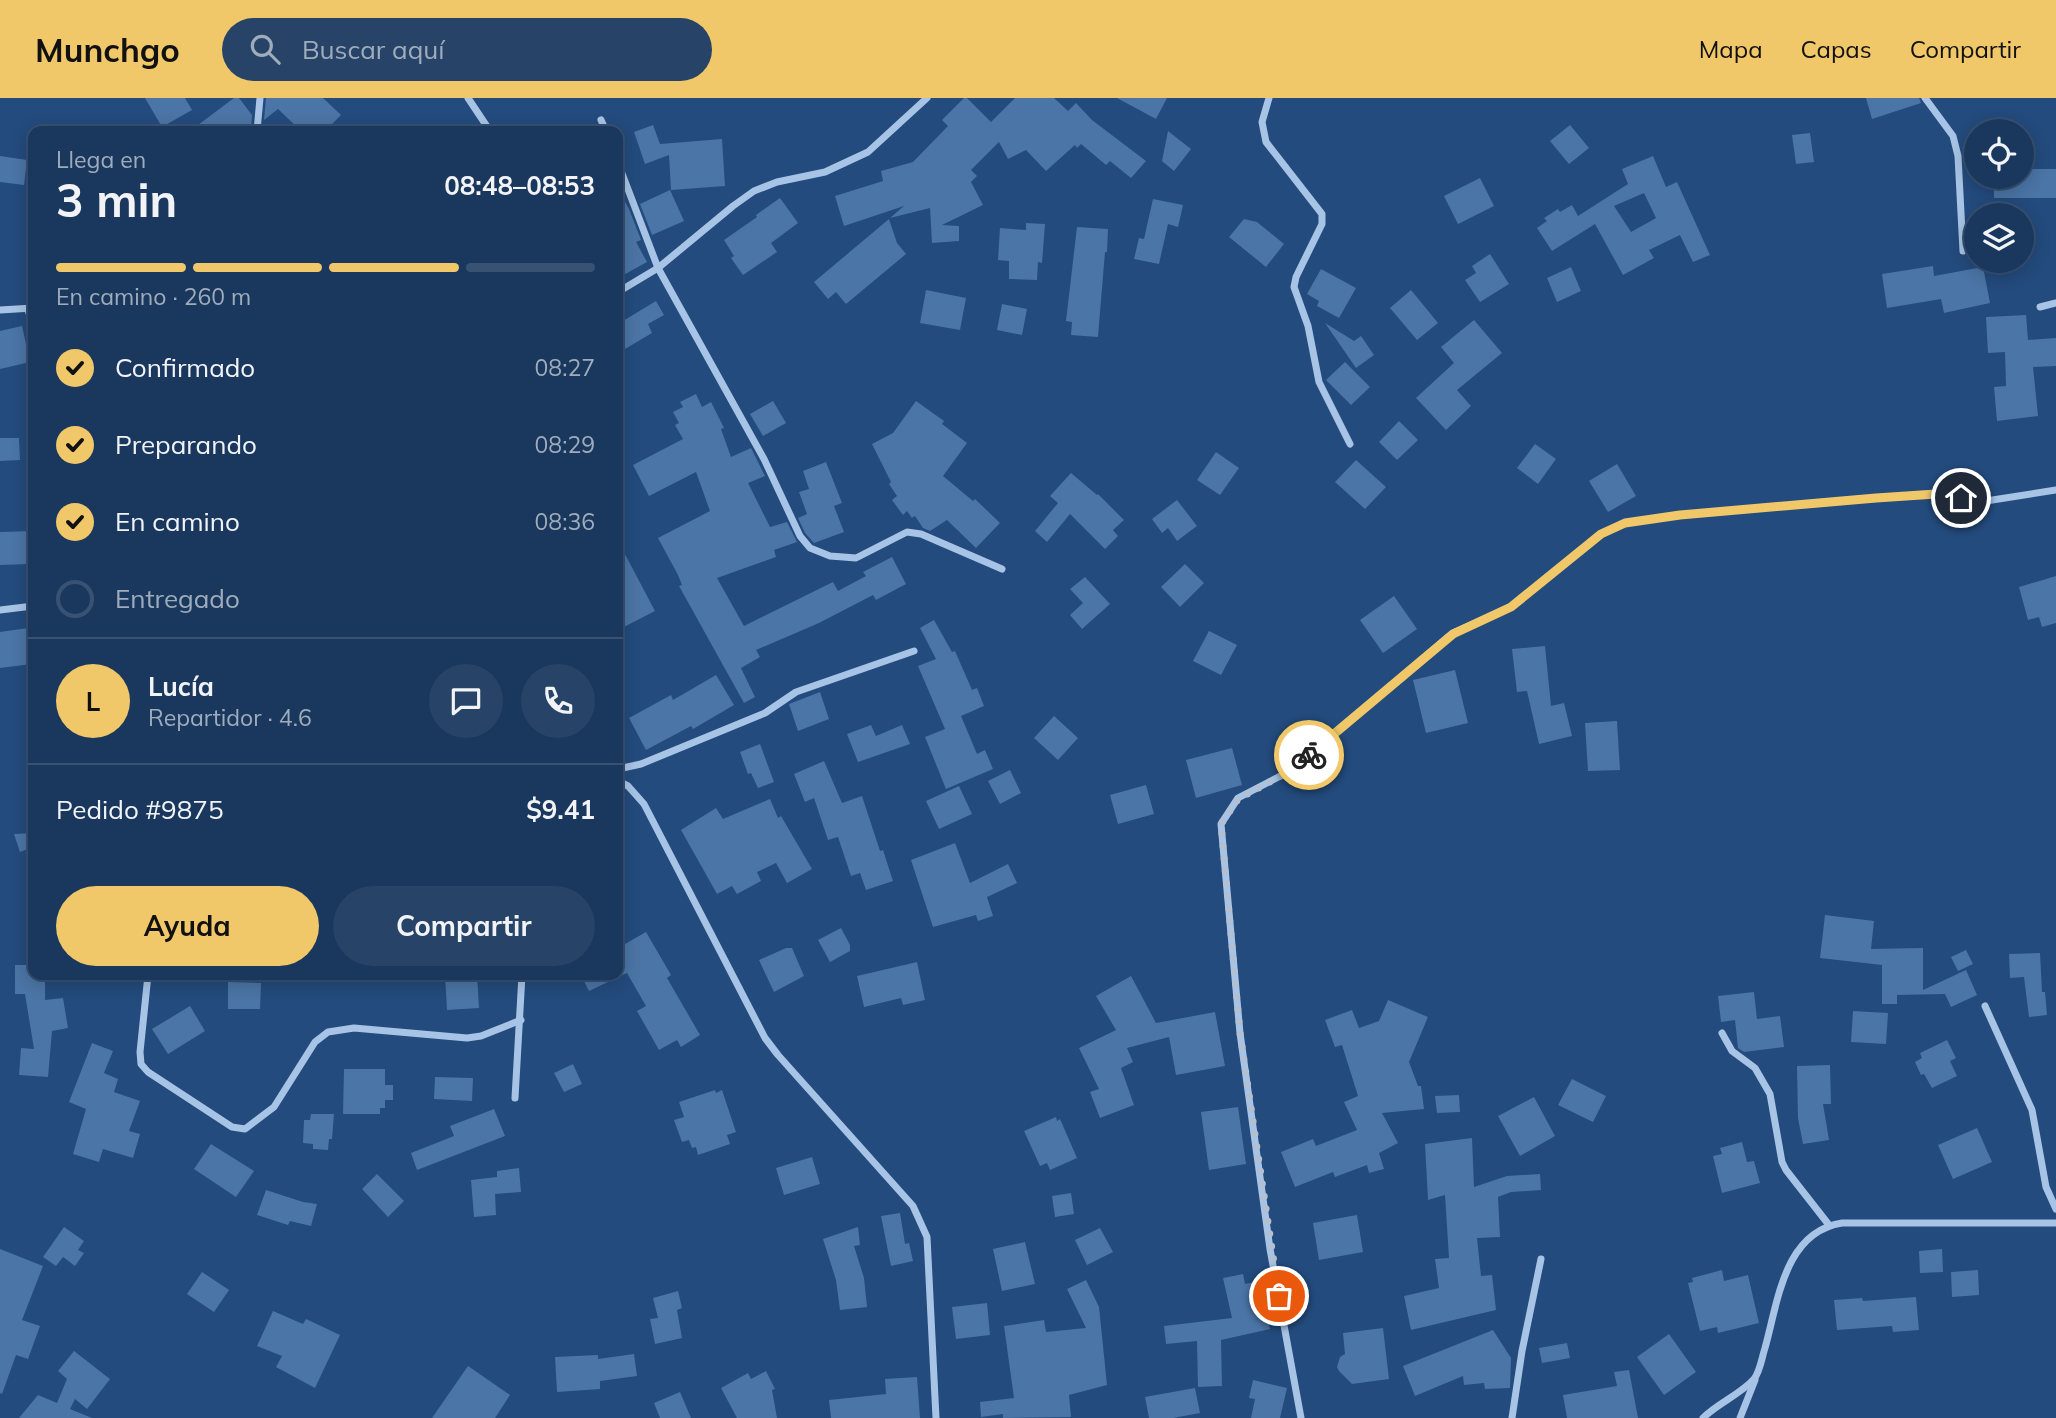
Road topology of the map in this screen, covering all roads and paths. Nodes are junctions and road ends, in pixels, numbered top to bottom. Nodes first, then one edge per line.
1 (260, 98) edge
2 (468, 98) edge
3 (927, 98) edge
4 (1269, 98) edge
5 (1925, 98) edge
6 (601, 120) dead end
7 (257, 126) edge
8 (487, 126) edge
9 (604, 126) edge
10 (623, 176) edge
11 (1963, 251) dead end
12 (658, 268) junction
13 (623, 289) edge
14 (2056, 303) edge
15 (2040, 307) dead end
16 (28, 309) edge
17 (0, 310) edge
18 (1350, 444) dead end
19 (2056, 490) edge
20 (1002, 569) dead end
21 (28, 607) edge
22 (0, 610) edge
23 (914, 652) dead end
24 (623, 768) edge
25 (623, 784) edge
26 (147, 980) edge
27 (522, 980) edge
28 (1985, 1006) dead end
29 (521, 1020) junction
30 (1722, 1033) dead end
31 (515, 1098) dead end
32 (2056, 1209) edge
33 (2056, 1223) edge
34 (1829, 1225) junction
35 (1541, 1259) dead end
36 (1756, 1378) junction
37 (936, 1418) edge
38 (1301, 1418) edge
39 (1512, 1418) edge
40 (1703, 1418) edge
41 (1740, 1418) edge

1 - 7 street
2 - 8 street
3 - 12 street
4 - 18 street
5 - 11 street
6 - 9 street
10 - 12 street
12 - 13 street
12 - 20 street
14 - 15 street
16 - 17 street
19 - 38 street
21 - 22 street
23 - 24 street
25 - 37 street
26 - 29 street
27 - 29 street
28 - 32 street
29 - 31 street
30 - 34 street
33 - 34 street
34 - 36 street
35 - 39 street
36 - 40 street
36 - 41 street

